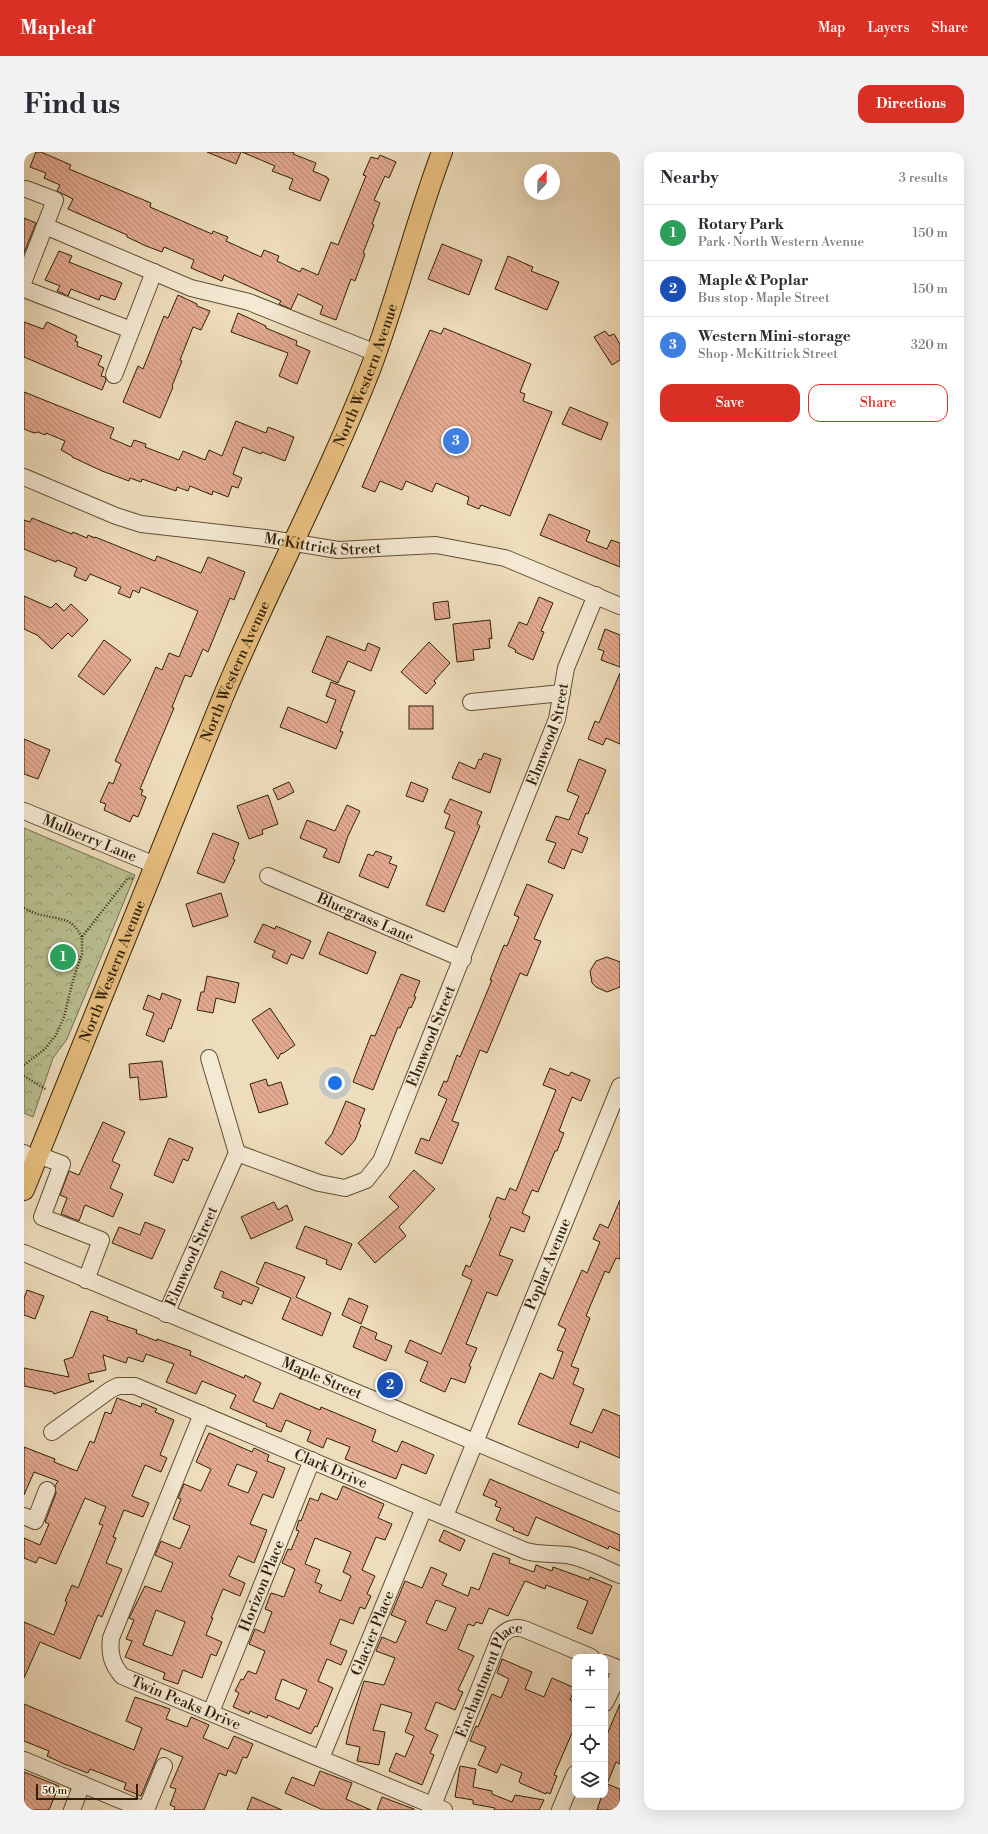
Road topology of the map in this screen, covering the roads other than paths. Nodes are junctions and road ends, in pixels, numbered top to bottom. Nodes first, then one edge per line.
1 (442, 152) edge
2 (26, 189) dead end
3 (45, 226) junction
4 (154, 272) junction
5 (24, 280) edge
6 (24, 289) edge
7 (131, 330) junction
8 (376, 353) junction
9 (114, 375) dead end
10 (24, 477) edge
11 (295, 543) junction
12 (596, 596) junction
13 (620, 606) edge
14 (562, 693) junction
15 (471, 702) dead end
16 (24, 812) edge
17 (155, 865) junction
18 (268, 876) dead end
19 (463, 959) junction
20 (209, 1058) dead end
21 (620, 1086) edge
22 (237, 1153) junction
23 (31, 1160) edge
24 (24, 1190) edge
25 (24, 1254) edge
26 (86, 1280) junction
27 (166, 1314) junction
28 (202, 1414) junction
29 (52, 1432) dead end
30 (476, 1442) junction
31 (312, 1460) junction
32 (47, 1490) dead end
33 (620, 1503) edge
34 (424, 1508) junction
35 (24, 1516) edge
36 (445, 1516) junction
37 (620, 1575) edge
38 (584, 1654) edge
39 (608, 1664) edge
40 (620, 1670) edge
41 (608, 1696) edge
42 (211, 1712) junction
43 (321, 1758) junction
44 (24, 1760) edge
45 (164, 1766) dead end
46 (572, 1781) edge
47 (82, 1784) junction
48 (438, 1808) edge
49 (72, 1810) edge
50 (145, 1810) edge
51 (560, 1810) edge

1 - 8 main road, North Western Avenue
2 - 3 street
3 - 4 street
3 - 5 street
4 - 7 street
4 - 8 street
6 - 7 street
7 - 9 street
8 - 11 main road, North Western Avenue
10 - 11 street, McKittrick Street
11 - 12 street, McKittrick Street
11 - 17 main road, North Western Avenue
12 - 13 street, McKittrick Street
12 - 14 street, Elmwood Street
14 - 15 street
14 - 19 street, Elmwood Street
16 - 17 street, Mulberry Lane
17 - 23 main road, North Western Avenue
18 - 19 street, Bluegrass Lane
19 - 22 street, Elmwood Street
20 - 22 street
21 - 30 street, Poplar Avenue
22 - 27 street, Elmwood Street
23 - 24 main road, North Western Avenue
23 - 26 street
25 - 26 street, Maple Street
26 - 27 street, Maple Street
27 - 30 street, Maple Street
28 - 29 street, Clark Drive
28 - 31 street, Clark Drive
28 - 42 street, Twin Peaks Drive
30 - 33 street, Maple Street
30 - 36 street
31 - 34 street, Clark Drive
31 - 42 street, Horizon Place
32 - 35 street
34 - 36 street, Clark Drive
34 - 43 street, Glacier Place
36 - 37 street, Clark Drive
38 - 48 street, Enchantment Place
39 - 40 street
40 - 41 street
42 - 43 street, Twin Peaks Drive
43 - 48 street, Twin Peaks Drive
44 - 47 street
45 - 50 street
46 - 51 street
47 - 49 street
47 - 50 street

